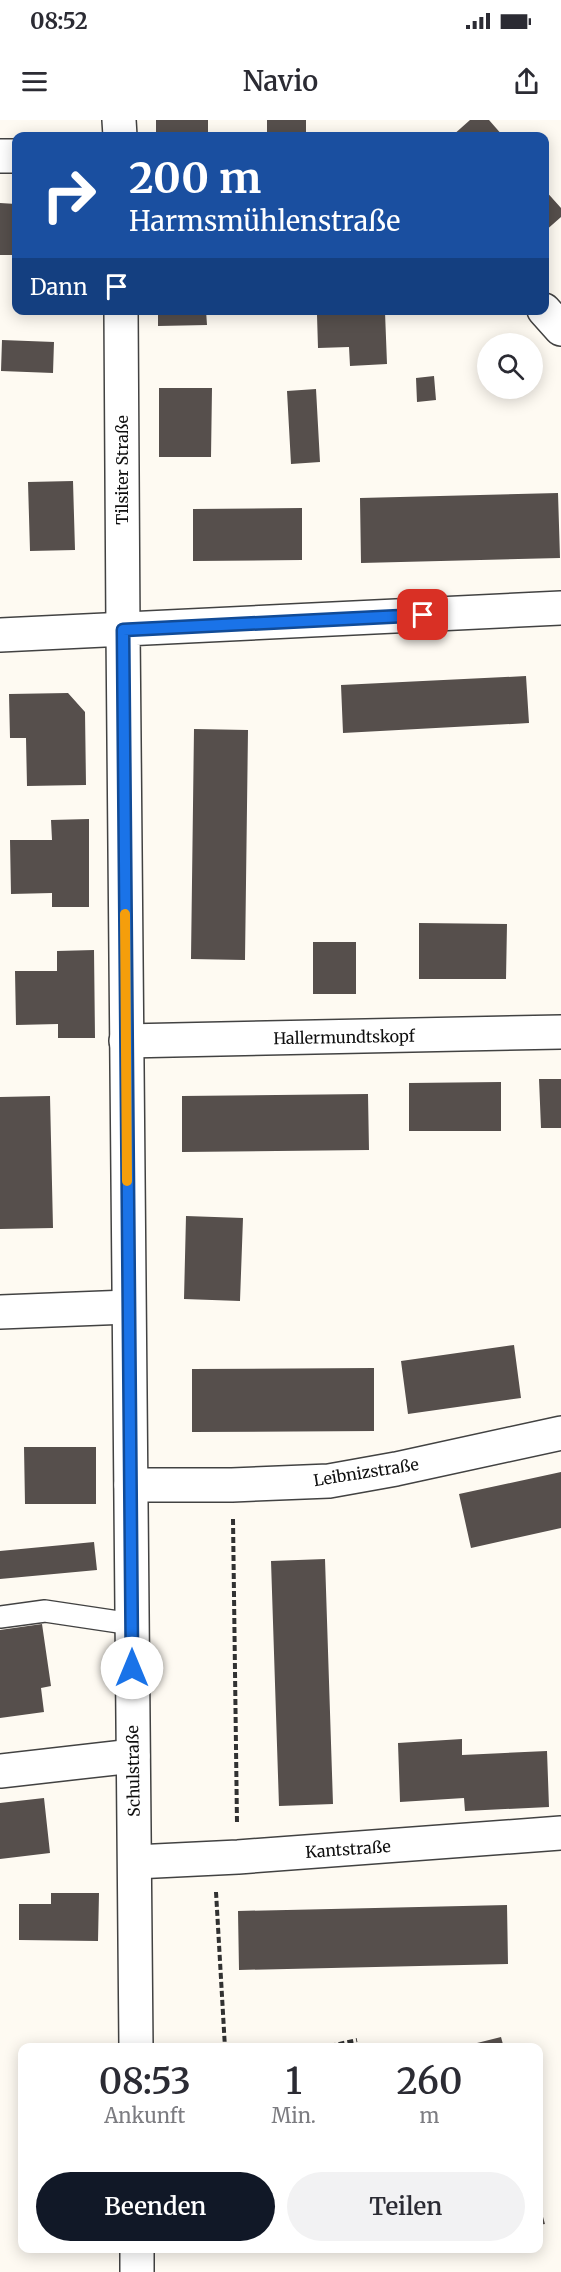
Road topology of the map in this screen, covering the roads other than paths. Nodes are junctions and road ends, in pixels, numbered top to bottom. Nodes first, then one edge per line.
1 (121, 315) edge
2 (548, 315) edge
3 (561, 329) edge
4 (561, 608) edge
5 (123, 630) junction
6 (0, 635) edge
7 (561, 1032) edge
8 (126, 1041) junction
9 (128, 1307) junction
10 (0, 1312) edge
11 (561, 1433) edge
12 (131, 1485) junction
13 (0, 1617) edge
14 (132, 1624) junction
15 (133, 1756) junction
16 (0, 1771) edge
17 (561, 1833) edge
18 (135, 1862) junction
19 (136, 2043) edge
20 (137, 2253) edge
21 (137, 2272) edge

1 - 5 street, Tilsiter Straße
2 - 3 street
4 - 5 street
5 - 6 street
5 - 8 street, Schulstraße
7 - 8 street, Hallermundtskopf
8 - 9 street, Schulstraße
9 - 10 street
9 - 12 street, Schulstraße
11 - 12 street, Leibnizstraße
12 - 14 street, Schulstraße
13 - 14 lane
14 - 15 street, Schulstraße
15 - 16 street
15 - 18 street, Schulstraße
17 - 18 street, Kantstraße
18 - 19 street, Schulstraße
20 - 21 street

